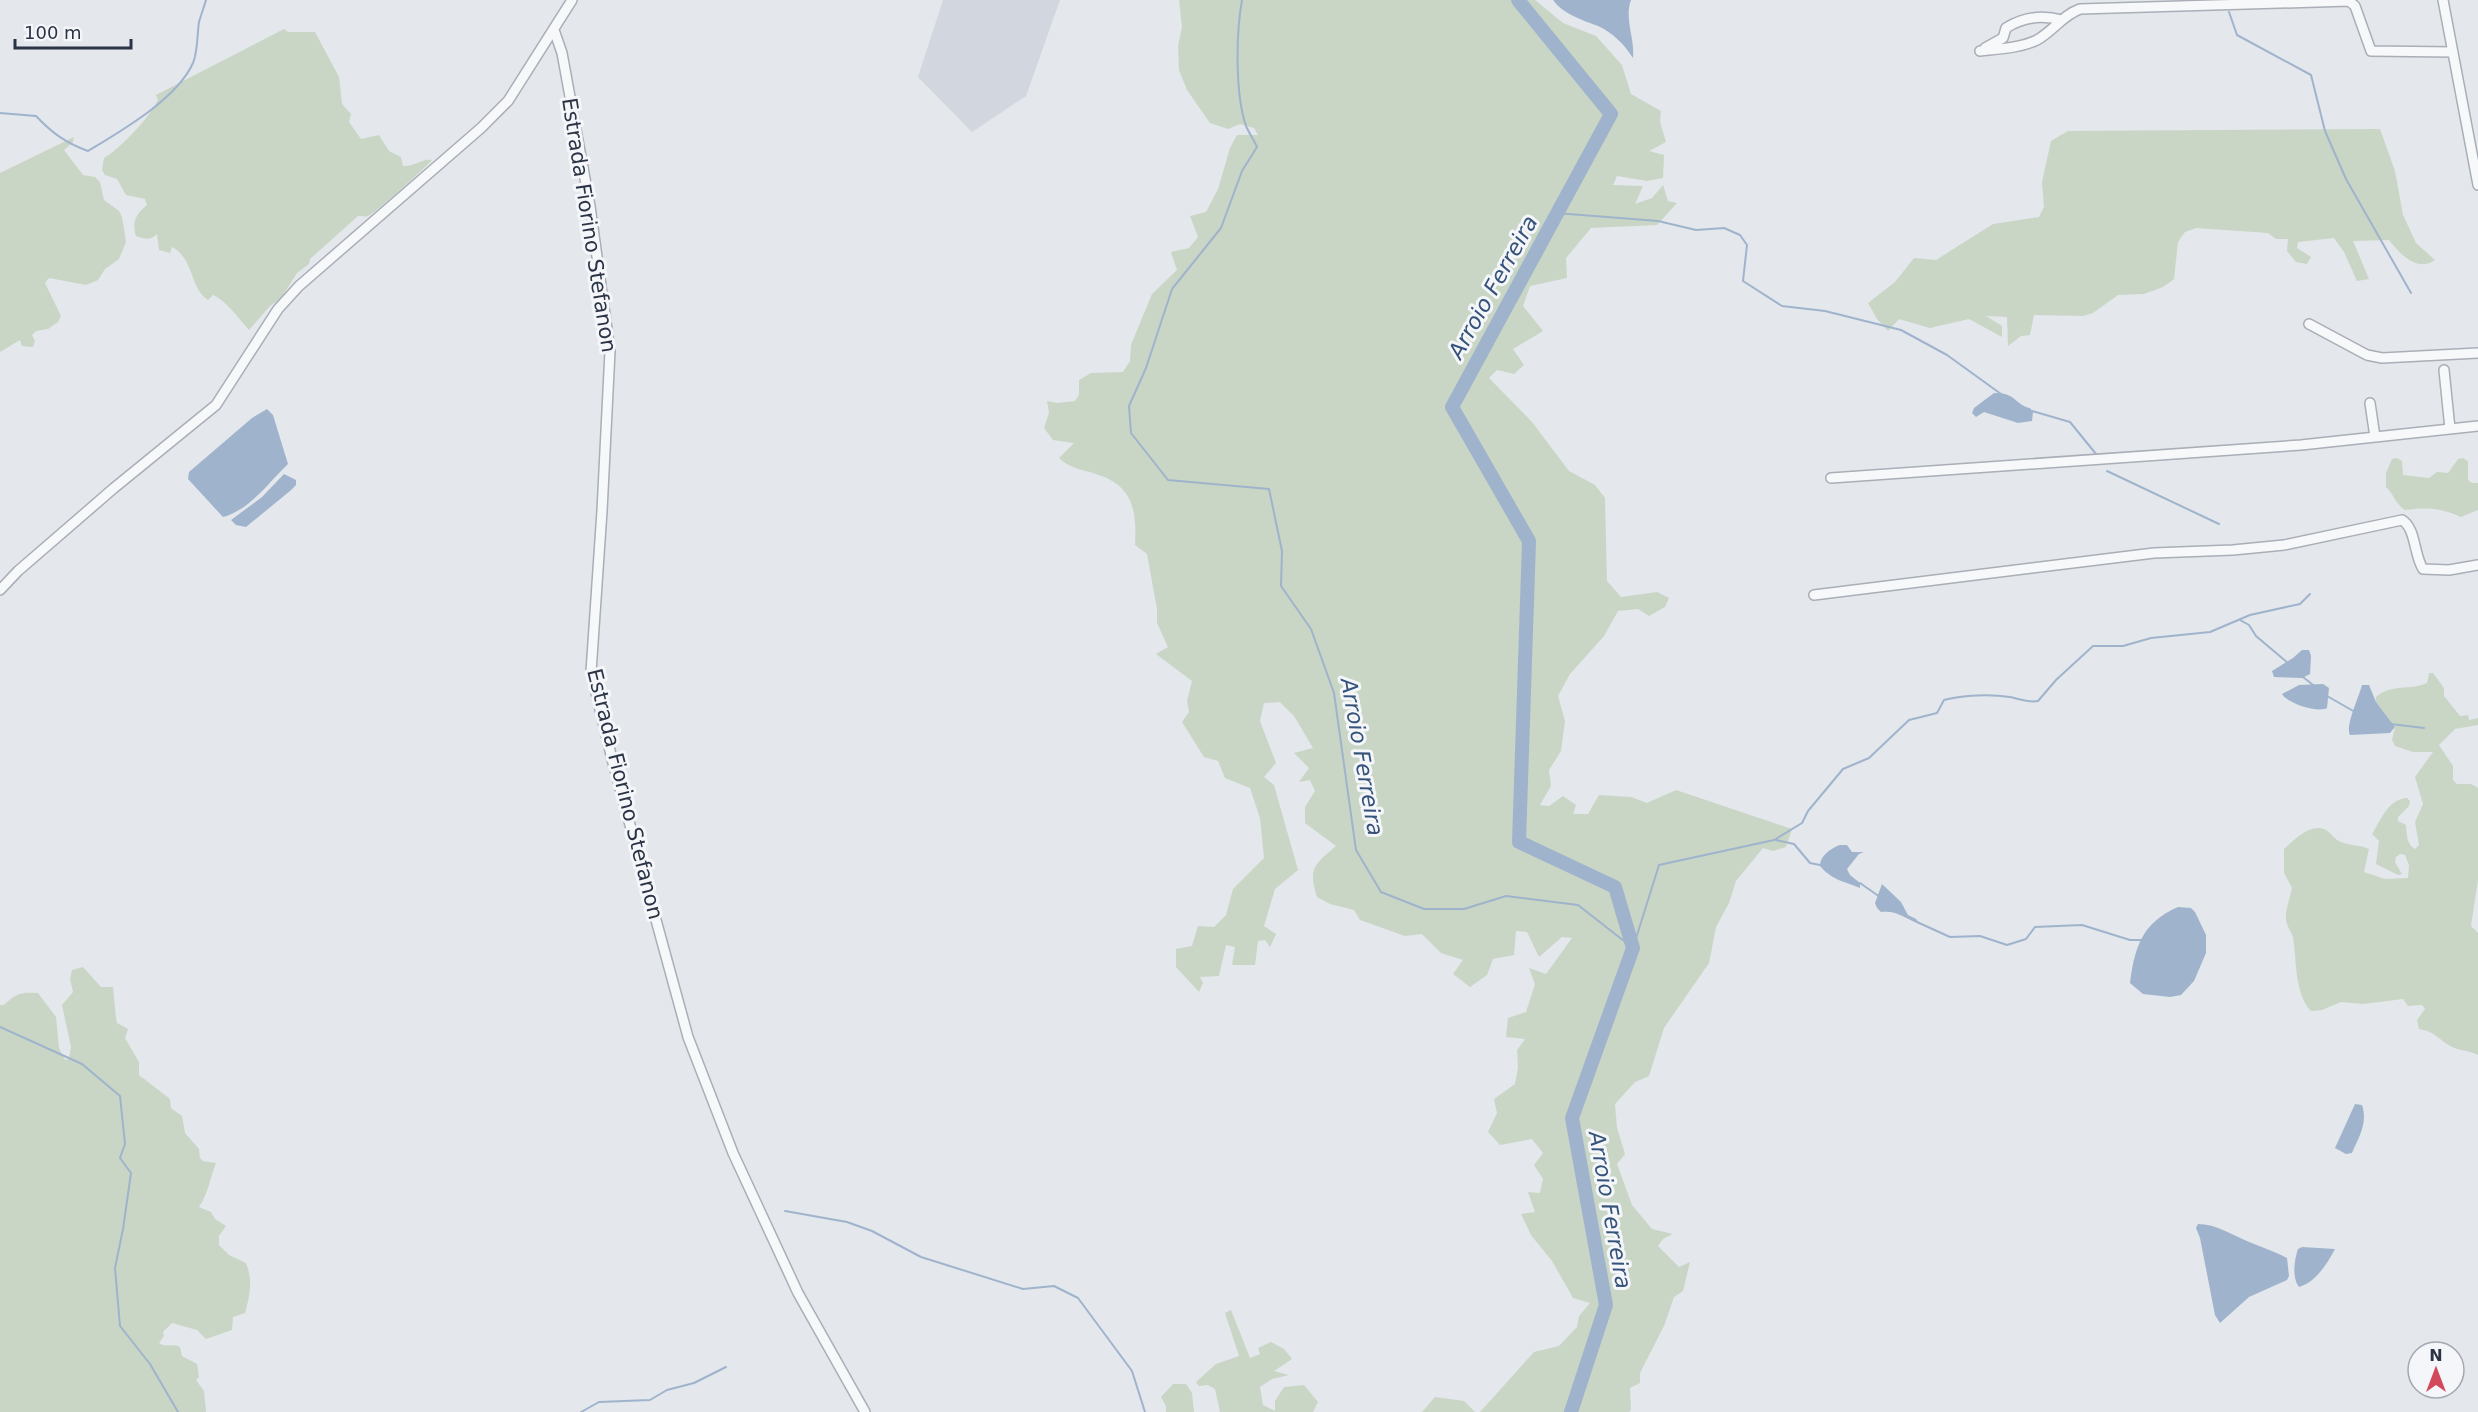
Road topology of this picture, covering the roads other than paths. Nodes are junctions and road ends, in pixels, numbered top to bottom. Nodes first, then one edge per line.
1 (572, 0) edge
2 (2443, 0) edge
3 (2062, 20) junction
4 (554, 30) junction
5 (2453, 52) junction
6 (2478, 184) edge
7 (2309, 324) dead end
8 (2478, 353) edge
9 (2444, 370) dead end
10 (2370, 403) dead end
11 (2478, 426) edge
12 (2450, 429) junction
13 (2375, 437) junction
14 (1831, 478) dead end
15 (2478, 565) edge
16 (0, 590) edge
17 (1814, 595) dead end
18 (865, 1412) edge

1 - 4 street
2 - 5 street
3 - 3 street
3 - 5 street
4 - 16 street
4 - 18 street, Estrada Fiorino Stefanon
5 - 6 street
7 - 8 street
9 - 12 street
10 - 13 street
11 - 12 street
12 - 13 street
13 - 14 street
15 - 17 street

